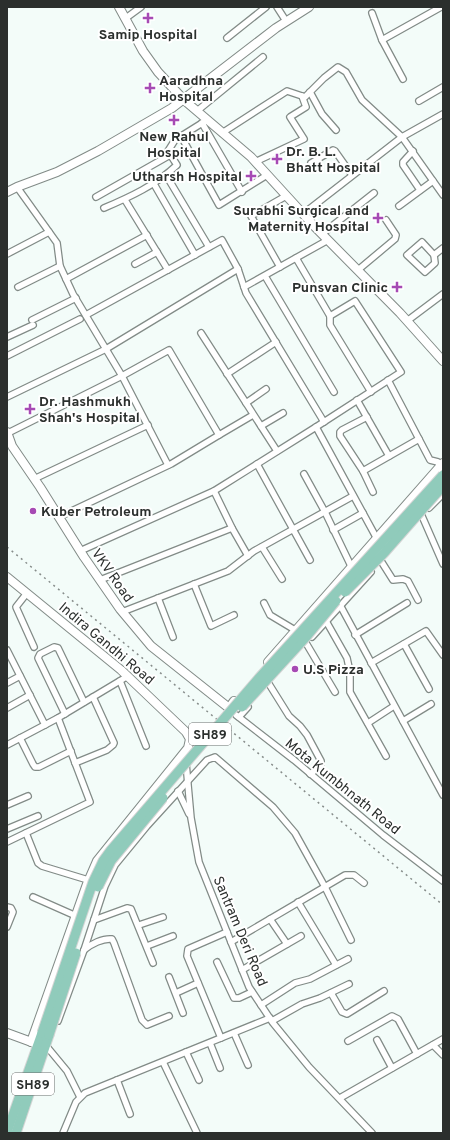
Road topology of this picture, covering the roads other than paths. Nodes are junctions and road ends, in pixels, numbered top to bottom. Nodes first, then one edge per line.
1 (119, 7) edge
2 (141, 7) edge
3 (266, 7) edge
4 (277, 7) edge
5 (309, 7) edge
6 (442, 7) edge
7 (372, 13) dead end
8 (126, 18) junction
9 (286, 21) junction
10 (227, 38) dead end
11 (382, 40) junction
12 (263, 57) dead end
13 (404, 79) dead end
14 (443, 87) edge
15 (310, 92) junction
16 (302, 96) junction
17 (184, 100) junction
18 (418, 101) dead end
19 (197, 111) junction
20 (443, 115) edge
21 (204, 121) junction
22 (336, 130) dead end
23 (222, 133) junction
24 (181, 136) junction
25 (402, 137) junction
26 (413, 151) junction
27 (170, 155) junction
28 (255, 162) junction
29 (311, 163) dead end
30 (166, 175) junction
31 (267, 175) junction
32 (352, 175) junction
33 (433, 181) junction
34 (154, 184) junction
35 (17, 187) junction
36 (420, 190) junction
37 (7, 192) edge
38 (242, 192) junction
39 (374, 193) dead end
40 (443, 195) edge
41 (96, 196) dead end
42 (286, 196) junction
43 (124, 200) junction
44 (399, 206) dead end
45 (104, 208) dead end
46 (303, 214) junction
47 (386, 220) dead end
48 (49, 232) junction
49 (147, 235) junction
50 (325, 237) junction
51 (209, 247) junction
52 (443, 248) edge
53 (157, 252) junction
54 (7, 254) edge
55 (195, 255) junction
56 (434, 255) junction
57 (296, 258) junction
58 (135, 264) dead end
59 (60, 266) junction
60 (280, 267) junction
61 (238, 268) junction
62 (168, 270) junction
63 (358, 270) junction
64 (264, 276) junction
65 (66, 279) junction
66 (18, 287) dead end
67 (244, 287) junction
68 (443, 294) edge
69 (76, 298) junction
70 (86, 315) junction
71 (330, 316) junction
72 (80, 319) dead end
73 (407, 321) junction
74 (201, 333) dead end
75 (7, 337) edge
76 (276, 342) junction
77 (106, 349) junction
78 (7, 356) edge
79 (443, 361) edge
80 (227, 374) junction
81 (122, 376) junction
82 (388, 380) junction
83 (266, 389) dead end
84 (334, 392) dead end
85 (371, 392) junction
86 (7, 397) edge
87 (357, 400) junction
88 (246, 403) junction
89 (283, 412) dead end
90 (253, 415) junction
91 (367, 417) junction
92 (324, 422) junction
93 (148, 424) junction
94 (261, 426) junction
95 (316, 427) junction
96 (7, 433) edge
97 (219, 435) junction
98 (419, 439) junction
99 (277, 451) junction
100 (390, 456) junction
101 (257, 464) junction
102 (168, 465) junction
103 (442, 468) edge
104 (363, 471) junction
105 (304, 474) dead end
106 (34, 478) junction
107 (443, 486) edge
108 (214, 491) junction
109 (373, 492) dead end
110 (443, 494) edge
111 (353, 496) junction
112 (325, 512) junction
113 (363, 513) junction
114 (422, 516) junction
115 (59, 517) junction
116 (232, 528) junction
117 (293, 530) junction
118 (334, 530) junction
119 (376, 537) junction
120 (262, 547) junction
121 (80, 551) junction
122 (248, 556) junction
123 (310, 560) dead end
124 (381, 561) junction
125 (443, 564) edge
126 (351, 566) junction
127 (7, 577) edge
128 (282, 579) dead end
129 (100, 580) junction
130 (194, 584) junction
131 (27, 593) junction
132 (158, 598) junction
133 (418, 600) dead end
134 (264, 603) dead end
135 (407, 603) dead end
136 (340, 605) junction
137 (122, 612) junction
138 (234, 614) dead end
139 (326, 621) junction
140 (295, 630) junction
141 (355, 635) junction
142 (173, 637) dead end
143 (306, 643) junction
144 (404, 644) junction
145 (34, 647) dead end
146 (8, 653) edge
147 (443, 656) edge
148 (371, 663) junction
149 (20, 676) junction
150 (128, 676) junction
151 (120, 681) junction
152 (7, 683) edge
153 (269, 684) junction
154 (429, 689) dead end
155 (335, 692) dead end
156 (30, 695) junction
157 (93, 697) junction
158 (84, 702) junction
159 (431, 704) dead end
160 (394, 706) junction
161 (7, 708) edge
162 (229, 708) junction
163 (65, 714) junction
164 (239, 717) junction
165 (58, 718) junction
166 (403, 721) junction
167 (368, 723) junction
168 (45, 725) junction
169 (20, 738) junction
170 (7, 745) edge
171 (146, 746) dead end
172 (71, 752) junction
173 (185, 752) junction
174 (386, 756) dead end
175 (75, 763) junction
176 (310, 774) junction
177 (188, 782) junction
178 (178, 791) junction
179 (443, 795) edge
180 (28, 796) dead end
181 (7, 805) edge
182 (38, 816) dead end
183 (191, 818) junction
184 (7, 829) edge
185 (26, 833) junction
186 (7, 842) edge
187 (88, 880) junction
188 (443, 881) edge
189 (364, 883) dead end
190 (325, 887) junction
191 (34, 897) dead end
192 (298, 902) junction
193 (7, 907) edge
194 (76, 916) junction
195 (163, 917) dead end
196 (270, 919) junction
197 (94, 920) junction
198 (138, 925) junction
199 (7, 927) edge
200 (227, 932) junction
201 (173, 936) dead end
202 (301, 936) dead end
203 (351, 940) dead end
204 (231, 942) junction
205 (287, 944) junction
206 (147, 946) junction
207 (84, 950) junction
208 (348, 959) dead end
209 (217, 962) dead end
210 (153, 963) dead end
211 (336, 965) junction
212 (242, 970) junction
213 (169, 977) dead end
214 (198, 983) junction
215 (349, 984) dead end
216 (384, 991) dead end
217 (252, 992) junction
218 (176, 993) junction
219 (331, 993) junction
220 (261, 1005) junction
221 (183, 1013) dead end
222 (169, 1016) dead end
223 (271, 1020) junction
224 (234, 1033) junction
225 (7, 1034) edge
226 (46, 1034) junction
227 (221, 1038) junction
228 (443, 1039) edge
229 (377, 1040) dead end
230 (348, 1041) dead end
231 (210, 1043) junction
232 (41, 1045) junction
233 (433, 1045) junction
234 (186, 1052) junction
235 (417, 1054) junction
236 (443, 1055) edge
237 (163, 1062) junction
238 (248, 1065) dead end
239 (220, 1068) dead end
240 (392, 1068) junction
241 (117, 1080) junction
242 (199, 1080) dead end
243 (80, 1097) junction
244 (340, 1098) junction
245 (130, 1114) dead end
246 (7, 1132) edge
247 (16, 1133) edge
248 (63, 1133) edge
249 (196, 1133) edge
250 (372, 1133) edge

1 - 8 main road
2 - 8 street
3 - 10 street
4 - 9 street
5 - 9 main road
6 - 11 street
7 - 11 street
8 - 17 main road
9 - 17 main road
11 - 13 street
12 - 19 street
14 - 18 street
15 - 16 street
15 - 22 street
15 - 25 street
16 - 23 street
16 - 28 street
17 - 19 main road
17 - 35 main road
19 - 21 main road
20 - 25 street
21 - 23 main road
21 - 24 street
21 - 38 street
23 - 28 main road
24 - 27 street
24 - 38 street
25 - 26 street
25 - 32 street
26 - 33 street
26 - 36 street
27 - 30 street
27 - 41 street
28 - 31 main road
29 - 32 street
30 - 34 street
30 - 51 street
31 - 38 street
31 - 42 main road
32 - 46 street
33 - 36 street
33 - 40 street
34 - 43 street
34 - 55 street
35 - 37 main road
35 - 48 street
36 - 44 street
39 - 50 street
42 - 46 main road
42 - 60 street
43 - 45 street
43 - 49 street
46 - 50 main road
47 - 63 street
48 - 54 street
48 - 59 street
49 - 53 street
49 - 65 street
50 - 57 street
50 - 63 main road
51 - 55 street
51 - 61 street
52 - 56 street
53 - 58 street
53 - 62 street
55 - 62 street
56 - 56 street
57 - 60 street
57 - 71 street
59 - 65 street
59 - 66 street
60 - 64 street
61 - 67 street
61 - 77 street
62 - 70 street
63 - 73 main road
64 - 67 street
64 - 84 street
65 - 69 street
67 - 76 street
68 - 73 street
69 - 70 street
69 - 75 street
70 - 77 street
71 - 82 street
71 - 85 street
72 - 78 street
73 - 79 main road
74 - 80 street
76 - 80 street
76 - 92 street
77 - 81 street
77 - 86 street
80 - 88 street
81 - 93 street
81 - 96 street
81 - 97 street
82 - 85 street
82 - 98 street
83 - 88 street
85 - 87 street
87 - 91 street
87 - 92 street
88 - 90 street
89 - 94 street
90 - 94 street
90 - 97 street
91 - 100 street
91 - 104 street
92 - 95 street
93 - 102 street
93 - 106 street
94 - 99 street
95 - 99 street
95 - 111 street
96 - 106 main road, VKV Road
97 - 102 street
98 - 100 street
98 - 103 street
99 - 101 street
100 - 104 street
101 - 108 street
101 - 117 street
102 - 115 street
103 - 119 main road
103 - 226 main road, SH89, bridge
104 - 109 street
105 - 112 street
106 - 115 main road, VKV Road
107 - 226 main road, SH89, bridge
108 - 116 street
108 - 121 street
110 - 114 street
111 - 112 street
111 - 113 street
112 - 117 street
112 - 118 street
113 - 118 street
113 - 119 street
114 - 124 street
114 - 125 street
115 - 121 main road, VKV Road
116 - 122 street
116 - 129 street
117 - 120 street
117 - 123 street
118 - 126 street
119 - 126 main road
120 - 122 street
120 - 128 street
121 - 129 main road, VKV Road
122 - 130 street
124 - 133 street
124 - 136 street
126 - 140 main road
127 - 131 main road, Indira Gandhi Road
129 - 137 main road, VKV Road
130 - 132 street
130 - 138 street
131 - 145 street
131 - 150 main road, Indira Gandhi Road
132 - 137 street
132 - 142 street
134 - 140 street
135 - 141 street
136 - 139 street
136 - 141 street
137 - 162 main road, VKV Road
139 - 143 street
139 - 167 street
140 - 162 main road
141 - 148 street
143 - 153 street
143 - 155 street
144 - 147 street
144 - 148 street
144 - 154 street
146 - 149 street
148 - 160 street
149 - 152 street
149 - 156 street
150 - 151 street
150 - 173 main road, Indira Gandhi Road
151 - 157 street
151 - 171 street
153 - 164 street
153 - 176 street
156 - 161 street
156 - 168 street
157 - 158 street
157 - 175 street
158 - 163 street
158 - 163 street
159 - 166 street
160 - 166 street
160 - 167 street
162 - 164 street, Mota Kumbhnath Road
163 - 165 street
164 - 176 street, Mota Kumbhnath Road
165 - 168 street
165 - 172 street
166 - 179 street
167 - 174 street
168 - 169 street
169 - 170 street
169 - 172 street
172 - 175 street
173 - 177 street, Santram Deri Road
173 - 187 main road
175 - 185 street
176 - 188 street, Mota Kumbhnath Road
177 - 178 street
177 - 183 street, Santram Deri Road
177 - 190 street
178 - 183 street, Santram Deri Road
178 - 197 street
180 - 181 street
182 - 184 street
183 - 200 street, Santram Deri Road
185 - 186 street
185 - 187 street
187 - 194 main road
189 - 190 street
190 - 192 street
190 - 203 street
191 - 194 street
192 - 196 street
192 - 211 street
193 - 199 street
194 - 232 main road
195 - 198 street
196 - 204 street
196 - 205 street
197 - 198 street
197 - 207 street
198 - 206 street
200 - 204 street, Santram Deri Road
200 - 214 street
201 - 206 street
202 - 205 street
204 - 212 street, Santram Deri Road
205 - 212 street
206 - 210 street
207 - 222 street
207 - 232 street
208 - 211 street
209 - 217 street
211 - 220 street
212 - 217 street, Santram Deri Road
213 - 218 street
214 - 218 street
214 - 227 street
215 - 219 street
216 - 219 street
217 - 220 street, Santram Deri Road
218 - 221 street
219 - 223 street
220 - 223 street, Santram Deri Road
223 - 224 street
223 - 244 street, Santram Deri Road
224 - 227 street
224 - 238 street
225 - 232 main road
226 - 232 main road, SH89
227 - 231 street
228 - 233 street
229 - 240 street
230 - 235 street
231 - 234 street
231 - 239 street
232 - 243 street
232 - 246 main road, SH89
232 - 247 main road, SH89
233 - 235 street
233 - 236 street
234 - 237 street
234 - 242 street
235 - 240 street
237 - 241 street
237 - 249 street
240 - 244 street
241 - 243 street
241 - 245 street
243 - 248 street
244 - 250 street, Santram Deri Road

